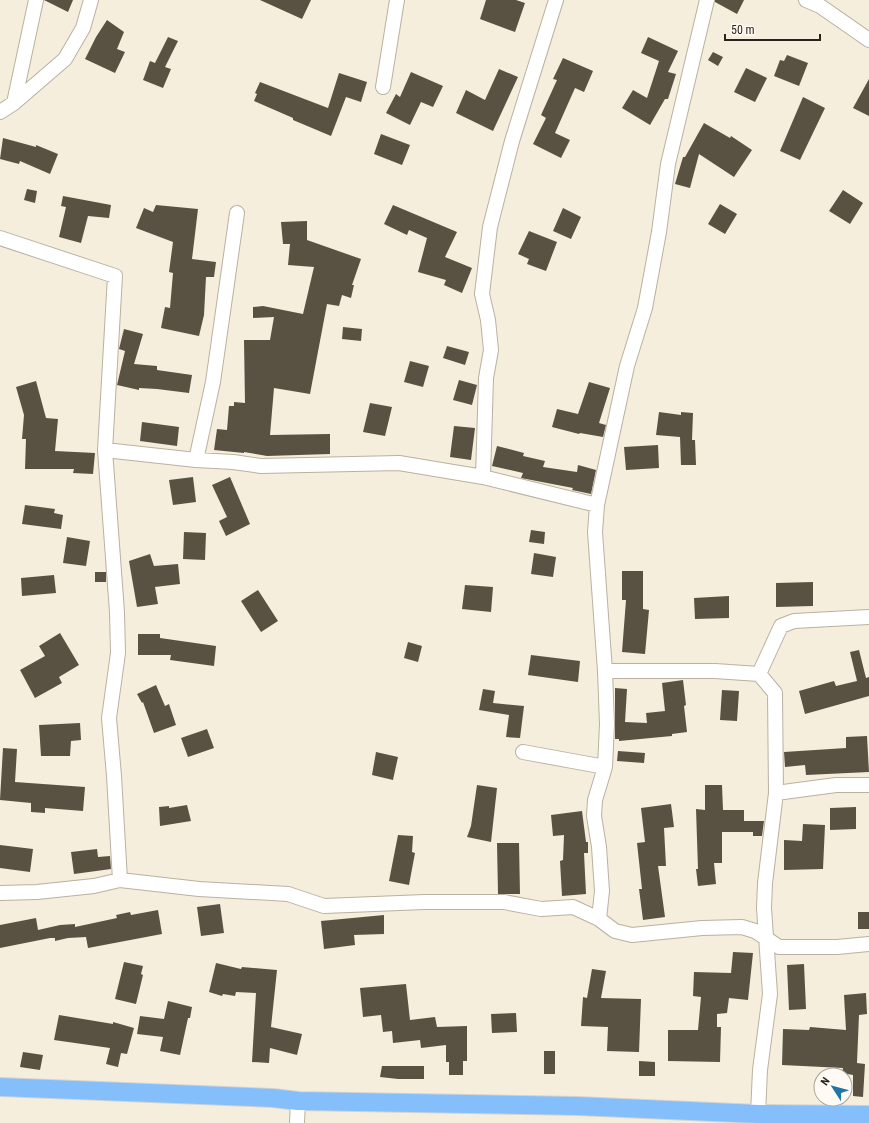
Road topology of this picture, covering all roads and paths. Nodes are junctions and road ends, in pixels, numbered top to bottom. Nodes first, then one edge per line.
1 (36, 0) edge
2 (91, 0) edge
3 (396, 0) edge
4 (556, 0) edge
5 (707, 0) edge
6 (806, 0) edge
7 (869, 40) edge
8 (383, 87) dead end
9 (14, 103) junction
10 (0, 112) edge
11 (237, 213) dead end
12 (0, 238) edge
13 (105, 450) junction
14 (196, 460) junction
15 (483, 477) junction
16 (597, 505) junction
17 (869, 617) edge
18 (605, 671) junction
19 (759, 674) junction
20 (523, 752) dead end
21 (605, 767) junction
22 (869, 785) edge
23 (776, 793) junction
24 (120, 880) junction
25 (0, 893) edge
26 (599, 919) junction
27 (766, 937) junction
28 (869, 944) edge
29 (0, 1087) edge
30 (298, 1101) junction
31 (758, 1114) junction
32 (869, 1114) edge
33 (297, 1123) edge

1 - 9 street
2 - 9 street
3 - 8 street
4 - 15 street
5 - 16 street
6 - 7 street
9 - 10 street
11 - 14 street
12 - 13 street
13 - 14 street
13 - 24 street
14 - 15 street
15 - 16 street
16 - 18 street
17 - 19 street
18 - 19 street
18 - 21 street
19 - 23 street
20 - 21 street
21 - 26 street
22 - 23 street
23 - 27 street
24 - 25 street
24 - 26 street
26 - 27 street
27 - 28 street
27 - 31 street
29 - 30 main road
30 - 31 main road
30 - 33 street
31 - 32 main road

